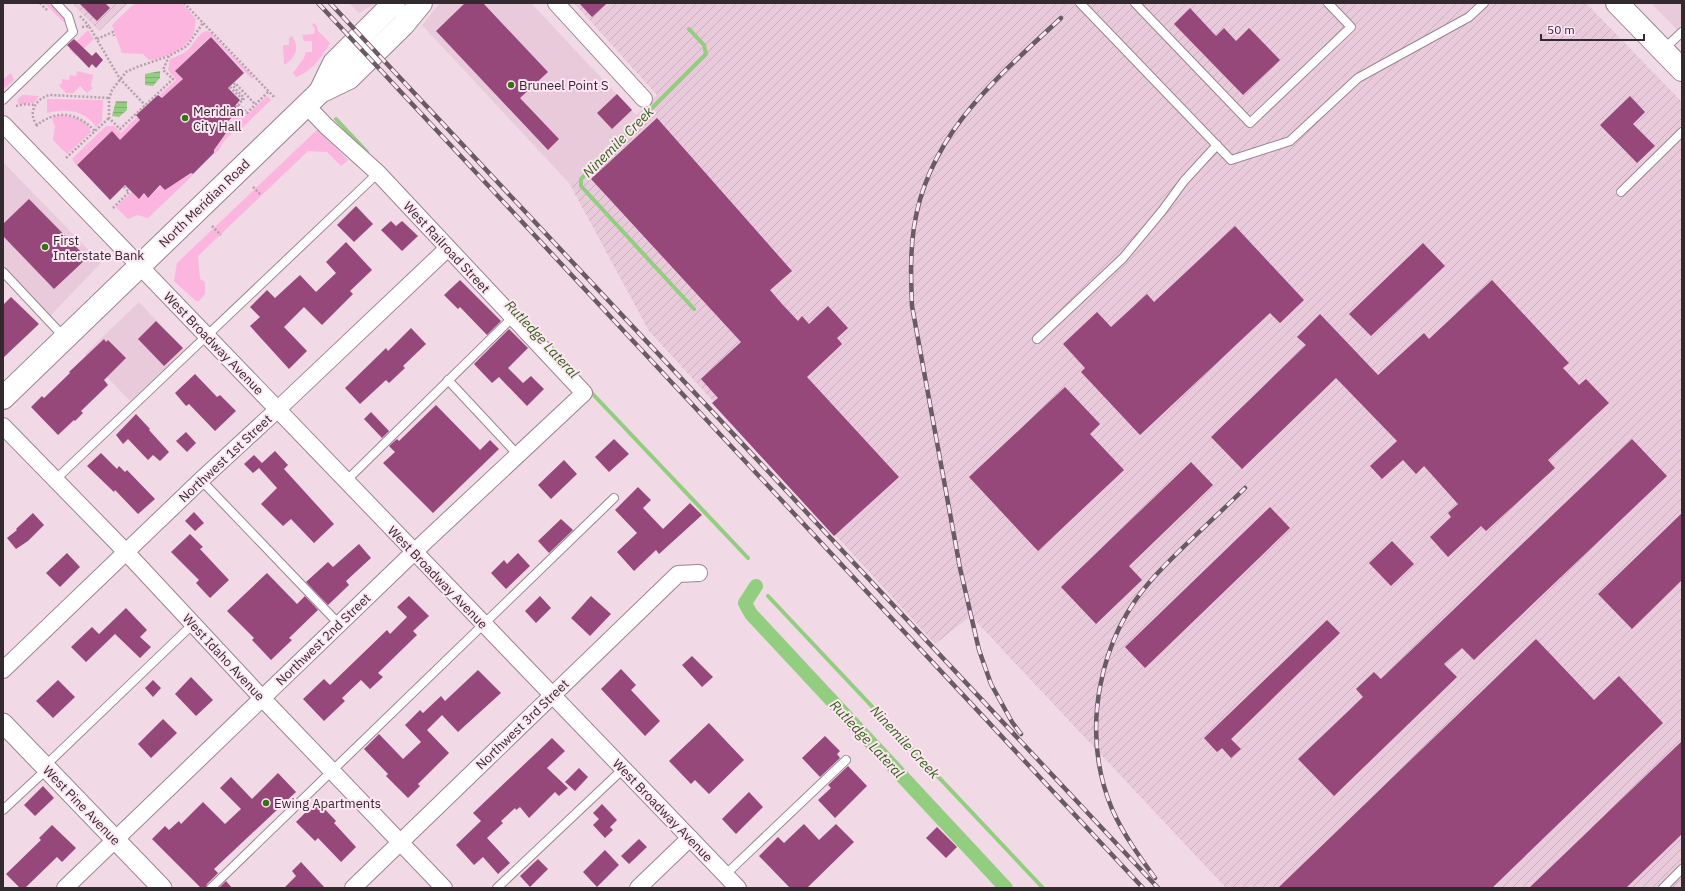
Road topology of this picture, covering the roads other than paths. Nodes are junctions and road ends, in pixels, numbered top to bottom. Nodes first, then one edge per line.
1 (56, 3) edge
2 (394, 3) edge
3 (421, 3) edge
4 (556, 3) edge
5 (1135, 3) edge
6 (1328, 3) edge
7 (1484, 3) edge
8 (1617, 3) edge
9 (1083, 4) edge
10 (1682, 32) edge
11 (1662, 50) junction
12 (1682, 70) edge
13 (313, 98) junction
14 (644, 99) dead end
15 (3, 100) edge
16 (4, 127) edge
17 (1682, 132) edge
18 (1217, 145) junction
19 (378, 173) junction
20 (1621, 192) dead end
21 (448, 248) junction
22 (139, 266) junction
23 (3, 272) edge
24 (513, 317) junction
25 (207, 336) junction
26 (65, 338) junction
27 (1037, 339) dead end
28 (448, 380) junction
29 (584, 393) joint
30 (3, 398) edge
31 (277, 410) junction
32 (3, 426) edge
33 (518, 455) junction
34 (55, 480) junction
35 (201, 480) junction
36 (346, 481) junction
37 (614, 498) dead end
38 (126, 552) junction
39 (414, 552) junction
40 (699, 574) dead end
41 (193, 624) junction
42 (339, 624) junction
43 (484, 624) junction
44 (3, 670) edge
45 (552, 695) junction
46 (262, 698) junction
47 (3, 723) edge
48 (846, 760) dead end
49 (46, 767) junction
50 (623, 769) junction
51 (332, 772) junction
52 (3, 810) edge
53 (690, 838) junction
54 (115, 839) junction
55 (400, 841) junction
56 (1682, 870) edge
57 (725, 875) junction
58 (65, 888) edge
59 (162, 888) edge
60 (211, 888) edge
61 (353, 888) edge
62 (444, 888) edge
63 (497, 888) edge
64 (638, 888) edge
65 (738, 888) edge
66 (1663, 888) edge

1 - 15 lane
2 - 13 main road, North Meridian Road
3 - 13 main road, North Meridian Road
4 - 14 street
5 - 6 lane
7 - 18 lane
8 - 11 main road
9 - 18 lane
10 - 11 lane
11 - 12 main road
13 - 19 street, West Railroad Street
13 - 22 main road, North Meridian Road
16 - 22 street, West Broadway Avenue
17 - 20 lane
18 - 27 lane
19 - 21 street, West Railroad Street
19 - 25 lane
21 - 24 street, West Railroad Street
21 - 31 street, Northwest 1st Street
22 - 25 street, West Broadway Avenue
22 - 26 main road, North Meridian Road
23 - 26 lane
24 - 28 lane
24 - 29 street, West Railroad Street
25 - 31 street, West Broadway Avenue
25 - 34 lane
26 - 30 main road, North Meridian Road
28 - 33 lane
28 - 36 lane
29 - 33 street, Northwest 2nd Street
31 - 35 street, Northwest 1st Street
31 - 36 street, West Broadway Avenue
32 - 34 street, West Idaho Avenue
33 - 39 street, Northwest 2nd Street
34 - 38 street, West Idaho Avenue
35 - 38 street, Northwest 1st Street
35 - 42 lane
36 - 39 street, West Broadway Avenue
37 - 43 lane
38 - 41 street, West Idaho Avenue
38 - 44 street, Northwest 1st Street
39 - 42 street, Northwest 2nd Street
39 - 43 street, West Broadway Avenue
40 - 45 street, Northwest 3rd Street
41 - 46 street, West Idaho Avenue
41 - 49 lane
42 - 46 street, Northwest 2nd Street
43 - 45 street, West Broadway Avenue
43 - 51 lane
45 - 50 street, West Broadway Avenue
45 - 55 street, Northwest 3rd Street
46 - 51 street, West Idaho Avenue
46 - 54 street, Northwest 2nd Street
47 - 49 street, West Pine Avenue
48 - 57 lane
49 - 52 lane
49 - 54 street, West Pine Avenue
50 - 53 street, West Broadway Avenue
50 - 63 lane
51 - 55 street, West Idaho Avenue
51 - 60 lane
53 - 57 street, West Broadway Avenue
53 - 64 street
54 - 58 street, Northwest 2nd Street
54 - 59 street, West Pine Avenue
55 - 61 street, Northwest 3rd Street
55 - 62 street, West Idaho Avenue
56 - 66 lane
57 - 65 street, West Broadway Avenue

